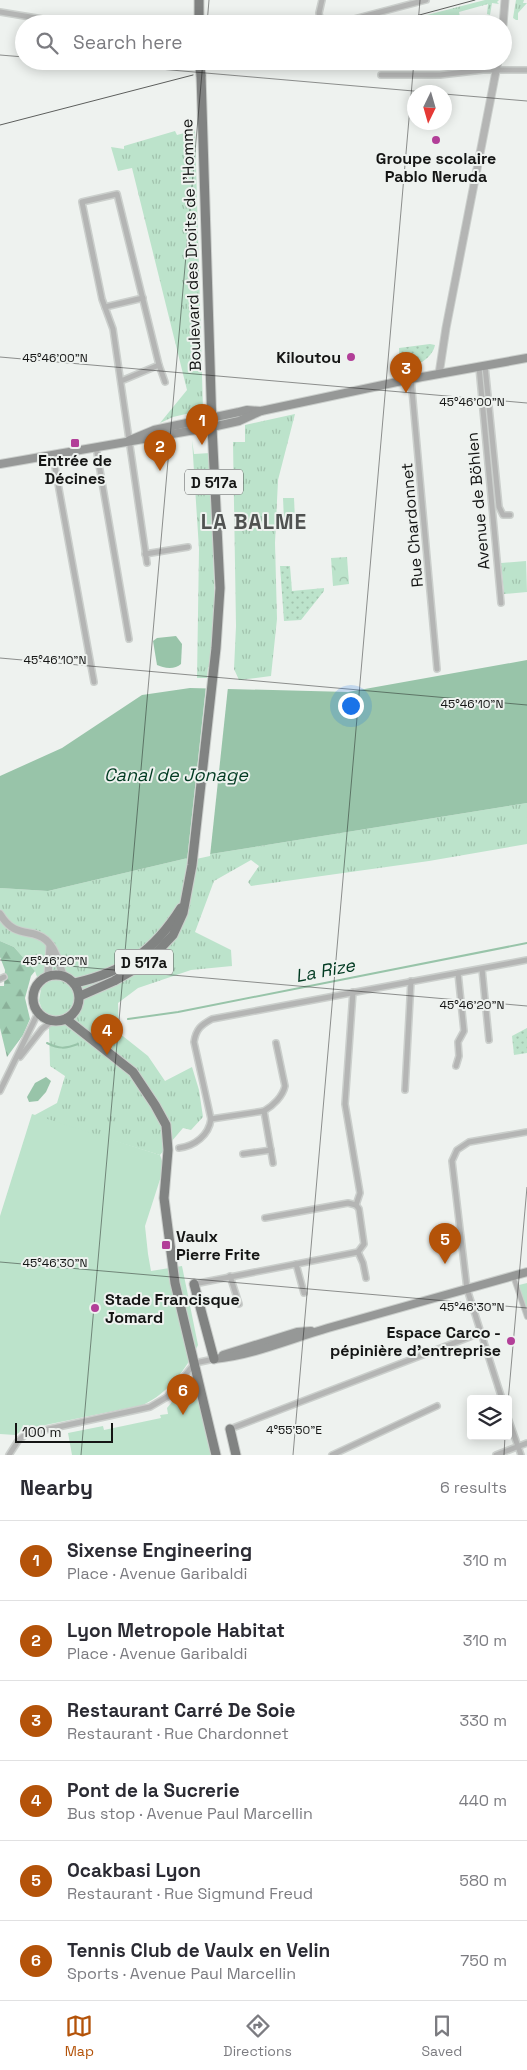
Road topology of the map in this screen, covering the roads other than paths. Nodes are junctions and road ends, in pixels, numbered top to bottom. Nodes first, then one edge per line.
1 (199, 0) edge
2 (322, 0) edge
3 (399, 0) edge
4 (426, 0) edge
5 (505, 0) edge
6 (510, 0) edge
7 (401, 6) junction
8 (0, 12) edge
9 (18, 15) edge
10 (200, 15) edge
11 (319, 15) edge
12 (368, 15) edge
13 (504, 15) edge
14 (506, 15) edge
15 (201, 70) edge
16 (496, 70) junction
17 (527, 70) edge
18 (381, 75) dead end
19 (143, 298) junction
20 (106, 308) junction
21 (527, 358) edge
22 (159, 365) junction
23 (482, 366) junction
24 (439, 374) junction
25 (411, 379) junction
26 (122, 381) junction
27 (165, 382) dead end
28 (212, 423) junction
29 (130, 440) junction
30 (96, 447) junction
31 (53, 456) junction
32 (0, 464) edge
33 (510, 515) dead end
34 (188, 547) dead end
35 (146, 554) junction
36 (147, 564) dead end
37 (501, 603) dead end
38 (129, 638) dead end
39 (438, 669) dead end
40 (94, 682) dead end
41 (184, 904) junction
42 (0, 914) edge
43 (50, 946) junction
44 (527, 960) edge
45 (482, 969) junction
46 (458, 973) junction
47 (48, 975) junction
48 (63, 975) junction
49 (411, 981) junction
50 (75, 983) junction
51 (353, 992) junction
52 (80, 996) junction
53 (38, 1013) junction
54 (66, 1019) junction
55 (52, 1021) junction
56 (490, 1040) dead end
57 (276, 1043) dead end
58 (14, 1065) junction
59 (456, 1066) dead end
60 (405, 1090) dead end
61 (0, 1091) edge
62 (264, 1111) junction
63 (211, 1119) junction
64 (527, 1132) edge
65 (179, 1148) dead end
66 (271, 1150) junction
67 (242, 1154) dead end
68 (273, 1163) dead end
69 (356, 1205) junction
70 (265, 1218) dead end
71 (358, 1252) junction
72 (296, 1264) junction
73 (527, 1272) edge
74 (230, 1276) junction
75 (514, 1276) junction
76 (366, 1278) dead end
77 (194, 1284) joint
78 (467, 1289) junction
79 (304, 1293) dead end
80 (240, 1304) dead end
81 (527, 1316) edge
82 (480, 1333) junction
83 (214, 1359) junction
84 (195, 1363) junction
85 (501, 1395) edge
86 (437, 1406) dead end
87 (230, 1430) joint
88 (512, 1430) edge
89 (527, 1442) edge
90 (518, 1447) junction
91 (9, 1455) edge
92 (216, 1455) edge
93 (236, 1455) edge
94 (332, 1455) edge
95 (496, 1455) edge
96 (521, 1455) edge

1 - 10 main road
2 - 11 street
3 - 7 street
4 - 7 street
5 - 13 street
6 - 14 street
7 - 12 street
8 - 9 street
15 - 28 main road, Boulevard des Droits de l'Homme
16 - 17 street
16 - 18 street
16 - 24 street
19 - 20 street
19 - 20 street
19 - 22 street
20 - 26 street
21 - 23 main road
22 - 26 street
22 - 27 street
23 - 24 main road
23 - 33 street
23 - 37 street, Avenue de Böhlen
24 - 25 main road
25 - 28 main road
25 - 39 street, Rue Chardonnet
26 - 29 street
28 - 29 main road
28 - 41 main road, D 517a
29 - 30 main road
29 - 35 street
30 - 31 main road
30 - 38 street
31 - 32 main road
31 - 40 street
34 - 35 street
35 - 36 street
41 - 50 main road, D 517a
41 - 52 main road, D 517a
42 - 43 street
43 - 47 street
43 - 48 street
44 - 45 street
45 - 46 street
45 - 56 street
46 - 49 street
46 - 59 street
47 - 48 main road
47 - 53 main road
48 - 50 main road
49 - 51 street
49 - 60 street
50 - 52 main road
51 - 63 street
51 - 69 street
52 - 54 main road
53 - 55 main road
53 - 58 street
54 - 55 main road
54 - 84 main road
55 - 58 street
57 - 62 street
58 - 61 street
62 - 63 street
62 - 66 street
63 - 65 street
64 - 78 street
66 - 67 street
66 - 68 street
69 - 70 street
69 - 71 street
71 - 72 street
71 - 76 street
72 - 74 street
72 - 79 street
73 - 75 main road
74 - 77 street
74 - 80 street
75 - 78 main road
75 - 81 street
77 - 83 main road
78 - 82 street
78 - 83 main road
82 - 85 street
82 - 87 street
83 - 84 street
84 - 91 street
84 - 92 main road
86 - 94 street
87 - 93 main road
88 - 90 street
89 - 90 street
90 - 95 street
90 - 96 street

